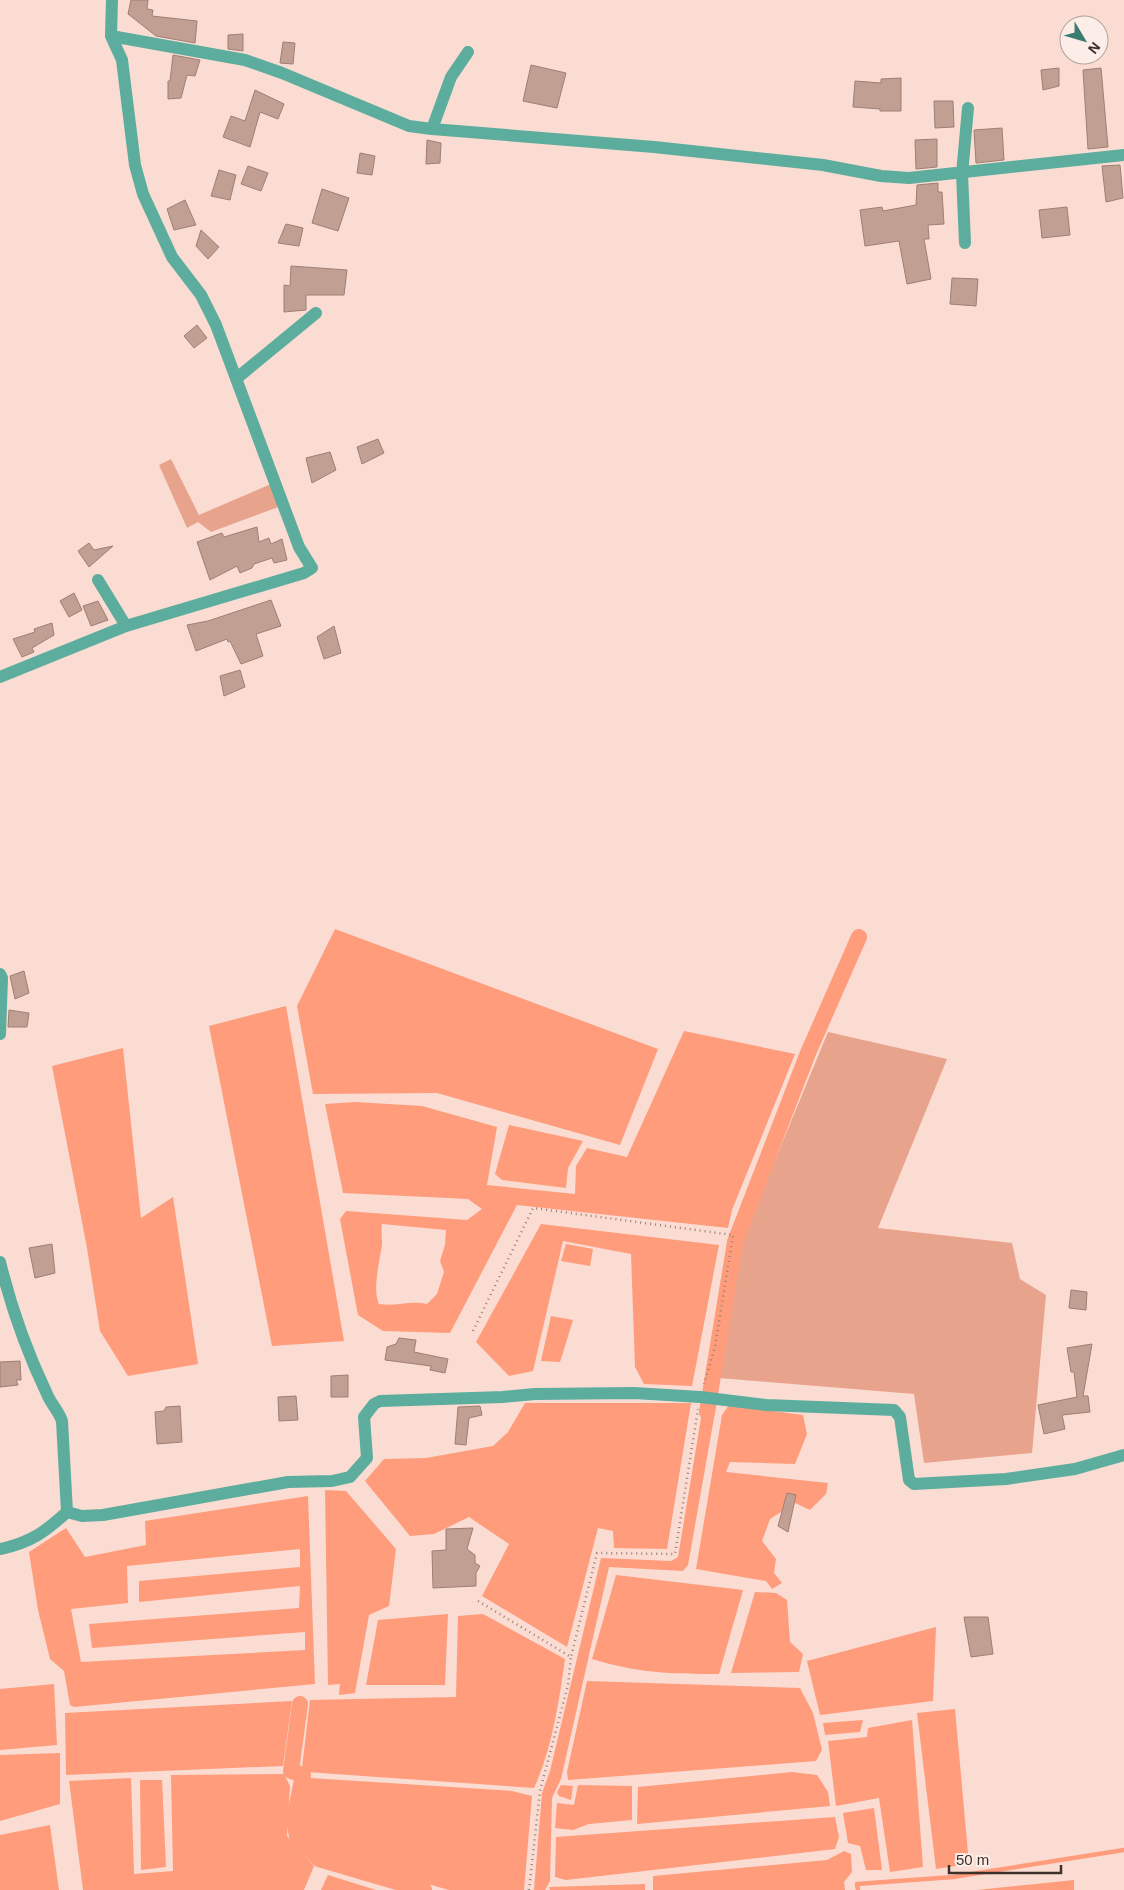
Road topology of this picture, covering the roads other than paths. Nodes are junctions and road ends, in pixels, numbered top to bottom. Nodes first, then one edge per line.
1 (112, 0) edge
2 (110, 36) junction
3 (468, 52) dead end
4 (968, 108) dead end
5 (432, 129) junction
6 (1124, 156) edge
7 (962, 174) junction
8 (965, 242) dead end
9 (316, 313) dead end
10 (238, 378) junction
11 (98, 580) dead end
12 (126, 626) junction
13 (0, 677) edge
14 (0, 974) edge
15 (0, 1034) edge
16 (0, 1262) edge
17 (1124, 1455) edge
18 (67, 1512) junction
19 (0, 1549) edge

1 - 2 street
2 - 5 street
2 - 10 street
3 - 5 street
4 - 7 street
5 - 7 street
6 - 7 street
7 - 8 street
9 - 10 street
10 - 12 street
11 - 12 street
12 - 13 street
14 - 15 street
16 - 18 street
17 - 18 street
18 - 19 street

